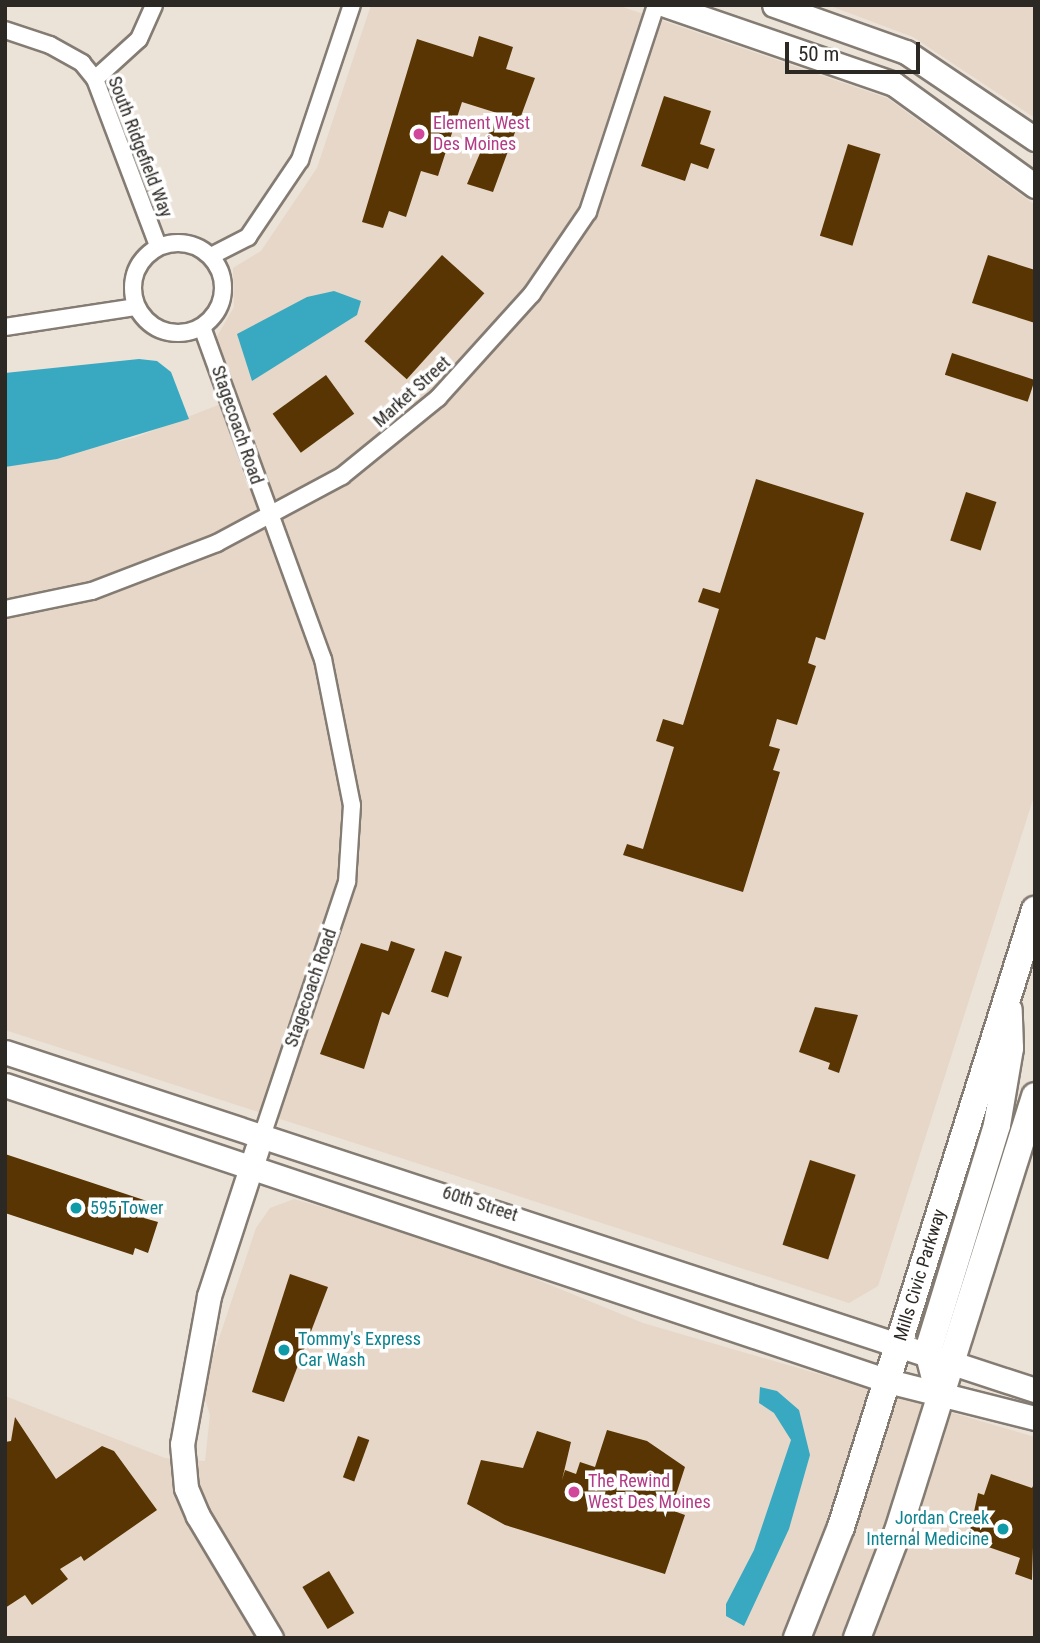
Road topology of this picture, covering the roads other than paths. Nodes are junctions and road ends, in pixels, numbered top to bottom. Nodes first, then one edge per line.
1 (154, 5) edge
2 (352, 5) edge
3 (656, 5) edge
4 (665, 5) edge
5 (774, 5) edge
6 (5, 30) edge
7 (94, 79) junction
8 (1035, 139) edge
9 (1035, 186) edge
10 (159, 246) junction
11 (211, 257) junction
12 (136, 307) junction
13 (5, 327) edge
14 (202, 327) junction
15 (269, 516) junction
16 (5, 609) edge
17 (1035, 910) edge
18 (1008, 995) junction
19 (5, 1052) edge
20 (5, 1085) edge
21 (1035, 1096) edge
22 (263, 1133) junction
23 (252, 1164) junction
24 (900, 1342) junction
25 (928, 1351) junction
26 (953, 1359) junction
27 (888, 1381) junction
28 (1035, 1390) edge
29 (940, 1398) junction
30 (1035, 1418) edge
31 (271, 1638) edge
32 (797, 1638) edge
33 (857, 1638) edge

1 - 7 street
2 - 11 street
3 - 15 street, Market Street
4 - 9 street
5 - 8 street
6 - 7 street, South Ridgefield Way
7 - 10 street, South Ridgefield Way
10 - 11 street
10 - 12 street
11 - 14 street
12 - 13 street
12 - 14 street
14 - 15 street, Stagecoach Road
15 - 16 street, Market Street
15 - 22 street, Stagecoach Road
17 - 18 main road, Mills Civic Parkway
18 - 24 main road, Mills Civic Parkway
18 - 25 main road
19 - 22 street, 60th Street
20 - 23 street, 60th Street
21 - 26 main road
22 - 23 street, Stagecoach Road
22 - 24 street, 60th Street
23 - 27 street, 60th Street
23 - 31 street, Stagecoach Road
24 - 25 street, 60th Street
24 - 27 main road, Mills Civic Parkway
25 - 26 street, 60th Street
25 - 29 main road
26 - 28 street, 60th Street
26 - 29 main road
27 - 29 street, 60th Street
27 - 32 main road, Mills Civic Parkway
29 - 30 street, 60th Street
29 - 33 main road

